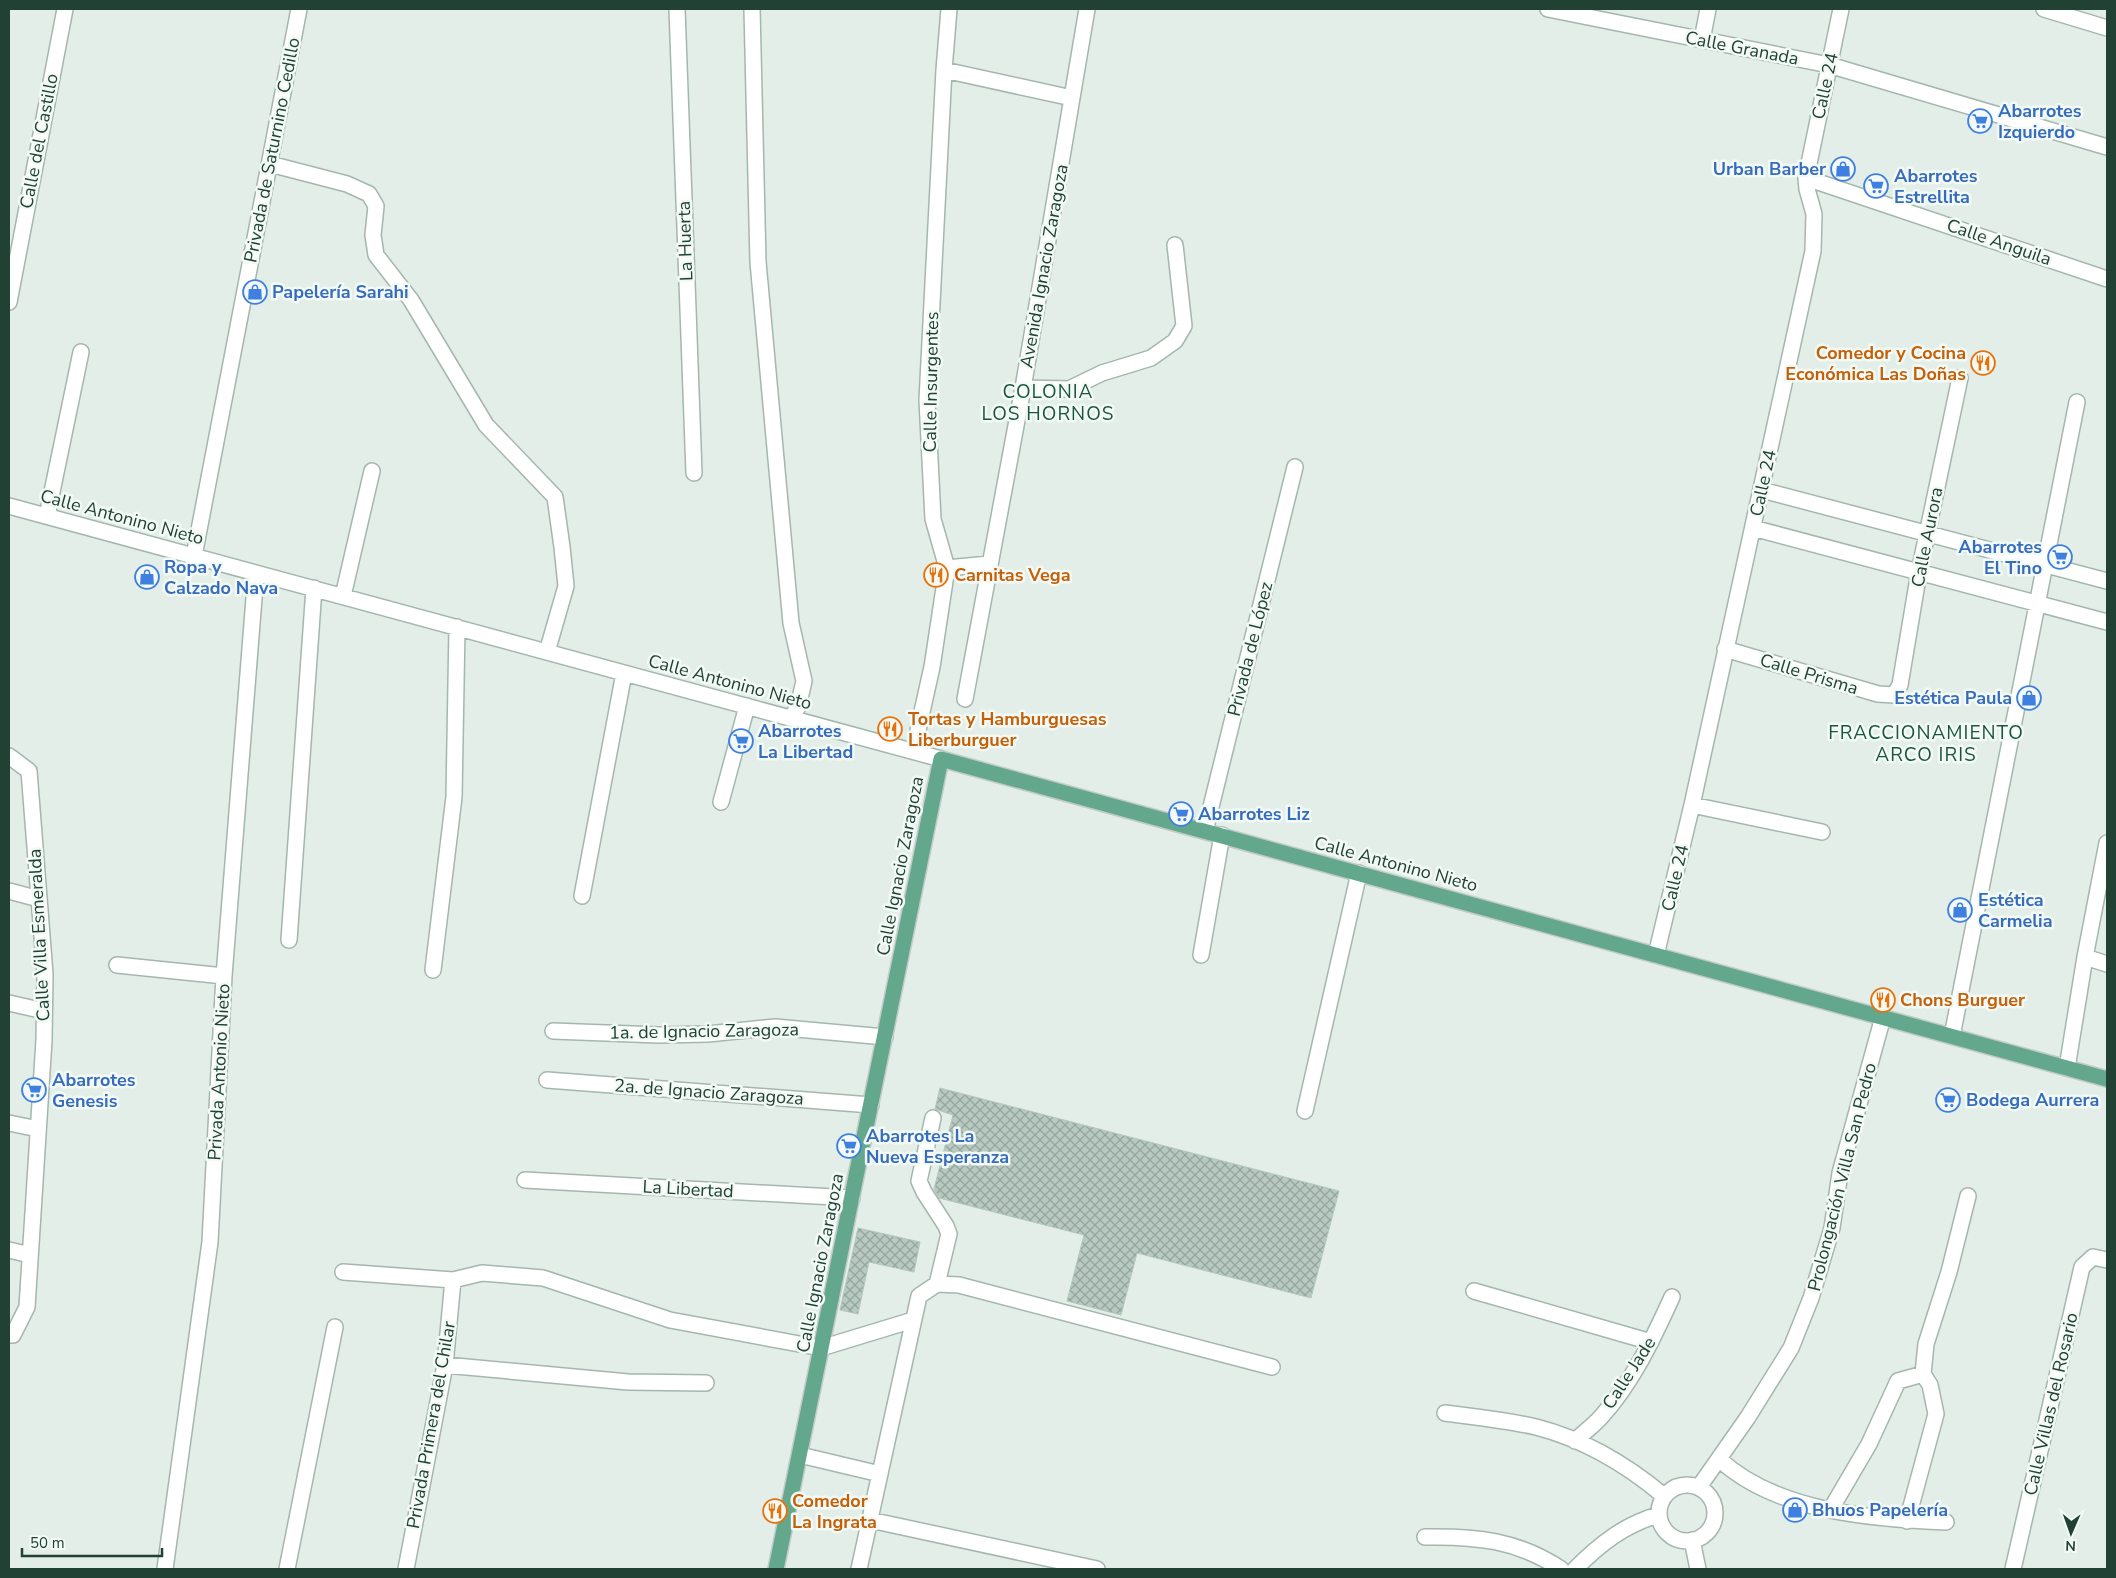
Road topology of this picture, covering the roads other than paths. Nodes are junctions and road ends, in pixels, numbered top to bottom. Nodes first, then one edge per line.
1 (65, 9) edge
2 (299, 9) edge
3 (677, 9) edge
4 (752, 9) edge
5 (950, 9) edge
6 (1087, 9) edge
7 (1548, 9) edge
8 (1708, 9) edge
9 (1841, 9) edge
10 (2044, 9) edge
11 (2107, 28) edge
12 (1702, 40) junction
13 (1829, 66) junction
14 (944, 70) junction
15 (1072, 98) junction
16 (2107, 147) edge
17 (270, 164) junction
18 (1806, 178) junction
19 (1175, 245) dead end
20 (2107, 279) edge
21 (9, 302) edge
22 (81, 352) dead end
23 (1960, 378) dead end
24 (1023, 388) junction
25 (2077, 402) dead end
26 (1295, 467) dead end
27 (372, 471) dead end
28 (694, 473) dead end
29 (1762, 490) junction
30 (9, 506) edge
31 (47, 516) junction
32 (1753, 528) junction
33 (1927, 533) junction
34 (194, 556) junction
35 (989, 564) junction
36 (2045, 565) junction
37 (946, 568) junction
38 (1919, 572) junction
39 (256, 573) junction
40 (2107, 581) edge
41 (314, 588) junction
42 (343, 596) junction
43 (2037, 603) junction
44 (2107, 622) edge
45 (457, 627) junction
46 (1725, 649) junction
47 (547, 652) junction
48 (629, 674) junction
49 (1894, 695) joint
50 (965, 699) dead end
51 (748, 706) junction
52 (791, 718) junction
53 (915, 751) junction
54 (9, 756) edge
55 (941, 758) junction
56 (613, 779) dead end
57 (721, 802) dead end
58 (1692, 805) junction
59 (1205, 831) junction
60 (1822, 832) dead end
61 (1222, 835) junction
62 (2107, 843) edge
63 (1359, 873) junction
64 (9, 891) edge
65 (582, 896) dead end
66 (38, 899) junction
67 (289, 940) dead end
68 (1201, 955) dead end
69 (1656, 955) junction
70 (2085, 957) junction
71 (2107, 964) edge
72 (117, 965) dead end
73 (433, 970) dead end
74 (224, 976) junction
75 (9, 1003) edge
76 (44, 1011) junction
77 (1884, 1017) junction
78 (553, 1031) dead end
79 (1952, 1036) junction
80 (885, 1037) junction
81 (2067, 1068) junction
82 (2107, 1079) edge
83 (547, 1080) dead end
84 (871, 1105) junction
85 (1305, 1111) dead end
86 (932, 1118) dead end
87 (9, 1123) edge
88 (38, 1129) junction
89 (525, 1180) dead end
90 (1968, 1196) dead end
91 (852, 1198) junction
92 (9, 1250) edge
93 (30, 1255) junction
94 (2107, 1260) edge
95 (343, 1272) dead end
96 (453, 1280) junction
97 (937, 1284) junction
98 (1474, 1291) dead end
99 (1672, 1296) dead end
100 (913, 1320) junction
101 (335, 1327) dead end
102 (11, 1335) edge
103 (1650, 1342) junction
104 (821, 1348) junction
105 (445, 1365) junction
106 (1272, 1367) dead end
107 (1922, 1374) junction
108 (706, 1383) dead end
109 (1445, 1413) dead end
110 (1575, 1441) junction
111 (800, 1455) junction
112 (1719, 1459) junction
113 (881, 1469) junction
114 (1699, 1487) junction
115 (1664, 1496) junction
116 (1830, 1509) junction
117 (1658, 1515) junction
118 (870, 1520) junction
119 (1907, 1521) junction
120 (1946, 1522) dead end
121 (1425, 1536) dead end
122 (1692, 1540) junction
123 (165, 1569) edge
124 (287, 1569) edge
125 (406, 1569) edge
126 (776, 1569) edge
127 (859, 1569) edge
128 (1097, 1569) edge
129 (1561, 1569) edge
130 (1576, 1569) edge
131 (1698, 1569) edge
132 (2013, 1569) edge

1 - 21 street, Calle del Castillo
2 - 17 street, Privada de Saturnino Cedillo
3 - 28 street, La Huerta
4 - 52 street
5 - 14 street, Calle Insurgentes
6 - 15 street, Avenida Ignacio Zaragoza
7 - 12 street, Calle Granada
8 - 12 street
9 - 13 street, Calle 24
10 - 11 street
12 - 13 street, Calle Granada
13 - 16 street, Calle Granada
13 - 18 street, Calle 24
14 - 15 street
14 - 37 street, Calle Insurgentes
15 - 24 street, Avenida Ignacio Zaragoza
17 - 34 street, Privada de Saturnino Cedillo
17 - 47 street
18 - 20 street, Calle Anguila
18 - 29 street, Calle 24
19 - 24 street
22 - 31 street
23 - 33 street, Calle Aurora
24 - 35 street, Avenida Ignacio Zaragoza
25 - 36 street
26 - 59 street, Privada de López
27 - 42 street
29 - 32 street, Calle 24
29 - 33 street
30 - 31 street, Calle Antonino Nieto
31 - 34 street, Calle Antonino Nieto
32 - 38 street
32 - 46 street, Calle 24
33 - 36 street
33 - 38 street, Calle Aurora
34 - 39 street, Calle Antonino Nieto
35 - 37 street
35 - 50 street, Avenida Ignacio Zaragoza
36 - 40 street
36 - 43 street
37 - 53 street, Calle Insurgentes
38 - 43 street
38 - 49 street, Calle Aurora
39 - 41 street, Calle Antonino Nieto
39 - 74 street, Privada Antonio Nieto
41 - 42 street, Calle Antonino Nieto
41 - 67 street
42 - 45 street, Calle Antonino Nieto
43 - 44 street
43 - 79 street
45 - 47 street, Calle Antonino Nieto
45 - 73 street
46 - 49 street, Calle Prisma
46 - 58 street, Calle 24
47 - 48 street, Calle Antonino Nieto
48 - 51 street, Calle Antonino Nieto
48 - 56 street
48 - 65 street
51 - 52 street, Calle Antonino Nieto
51 - 57 street
52 - 53 street, Calle Antonino Nieto
53 - 55 street, Calle Antonino Nieto
54 - 66 street, Calle Villa Esmeralda
55 - 59 main road, Calle Antonino Nieto
55 - 80 main road, Calle Ignacio Zaragoza
58 - 60 street
58 - 69 street, Calle 24
59 - 61 main road, Calle Antonino Nieto
61 - 63 main road, Calle Antonino Nieto
61 - 68 street
62 - 70 street
63 - 69 main road, Calle Antonino Nieto
63 - 85 street
64 - 66 street
66 - 76 street, Calle Villa Esmeralda
69 - 77 main road, Calle Antonino Nieto
70 - 71 street
70 - 81 street
72 - 74 street
74 - 123 street, Privada Antonio Nieto
75 - 76 street
76 - 88 street, Calle Villa Esmeralda
77 - 79 main road, Calle Antonino Nieto
77 - 112 street, Prolongación Villa San Pedro
78 - 80 street, 1a. de Ignacio Zaragoza
79 - 81 main road, Calle Antonino Nieto
80 - 84 main road, Calle Ignacio Zaragoza
81 - 82 main road, Calle Antonino Nieto
83 - 84 street, 2a. de Ignacio Zaragoza
84 - 91 main road, Calle Ignacio Zaragoza
86 - 97 street
87 - 88 street
88 - 93 street, Calle Villa Esmeralda
89 - 91 street, La Libertad
90 - 107 street
91 - 104 main road, Calle Ignacio Zaragoza
92 - 93 street
93 - 102 street, Calle Villa Esmeralda
94 - 132 street, Calle Villas del Rosario
95 - 96 street
96 - 104 street
96 - 105 street, Privada Primera del Chilar
97 - 100 street
97 - 106 street
98 - 103 street
99 - 103 street, Calle Jade
100 - 104 street
100 - 113 street
101 - 124 street
103 - 110 street, Calle Jade
104 - 111 main road, Calle Ignacio Zaragoza
105 - 108 street
105 - 125 street, Privada Primera del Chilar
107 - 116 street
107 - 119 street
109 - 110 street
110 - 115 street
111 - 113 street
111 - 126 main road, Calle Ignacio Zaragoza
112 - 114 street, Prolongación Villa San Pedro
112 - 116 street
113 - 118 street
114 - 115 street
114 - 122 street
115 - 117 street
116 - 119 street
117 - 122 street
117 - 130 street
118 - 127 street
118 - 128 street
119 - 120 street
121 - 129 street
122 - 131 street

